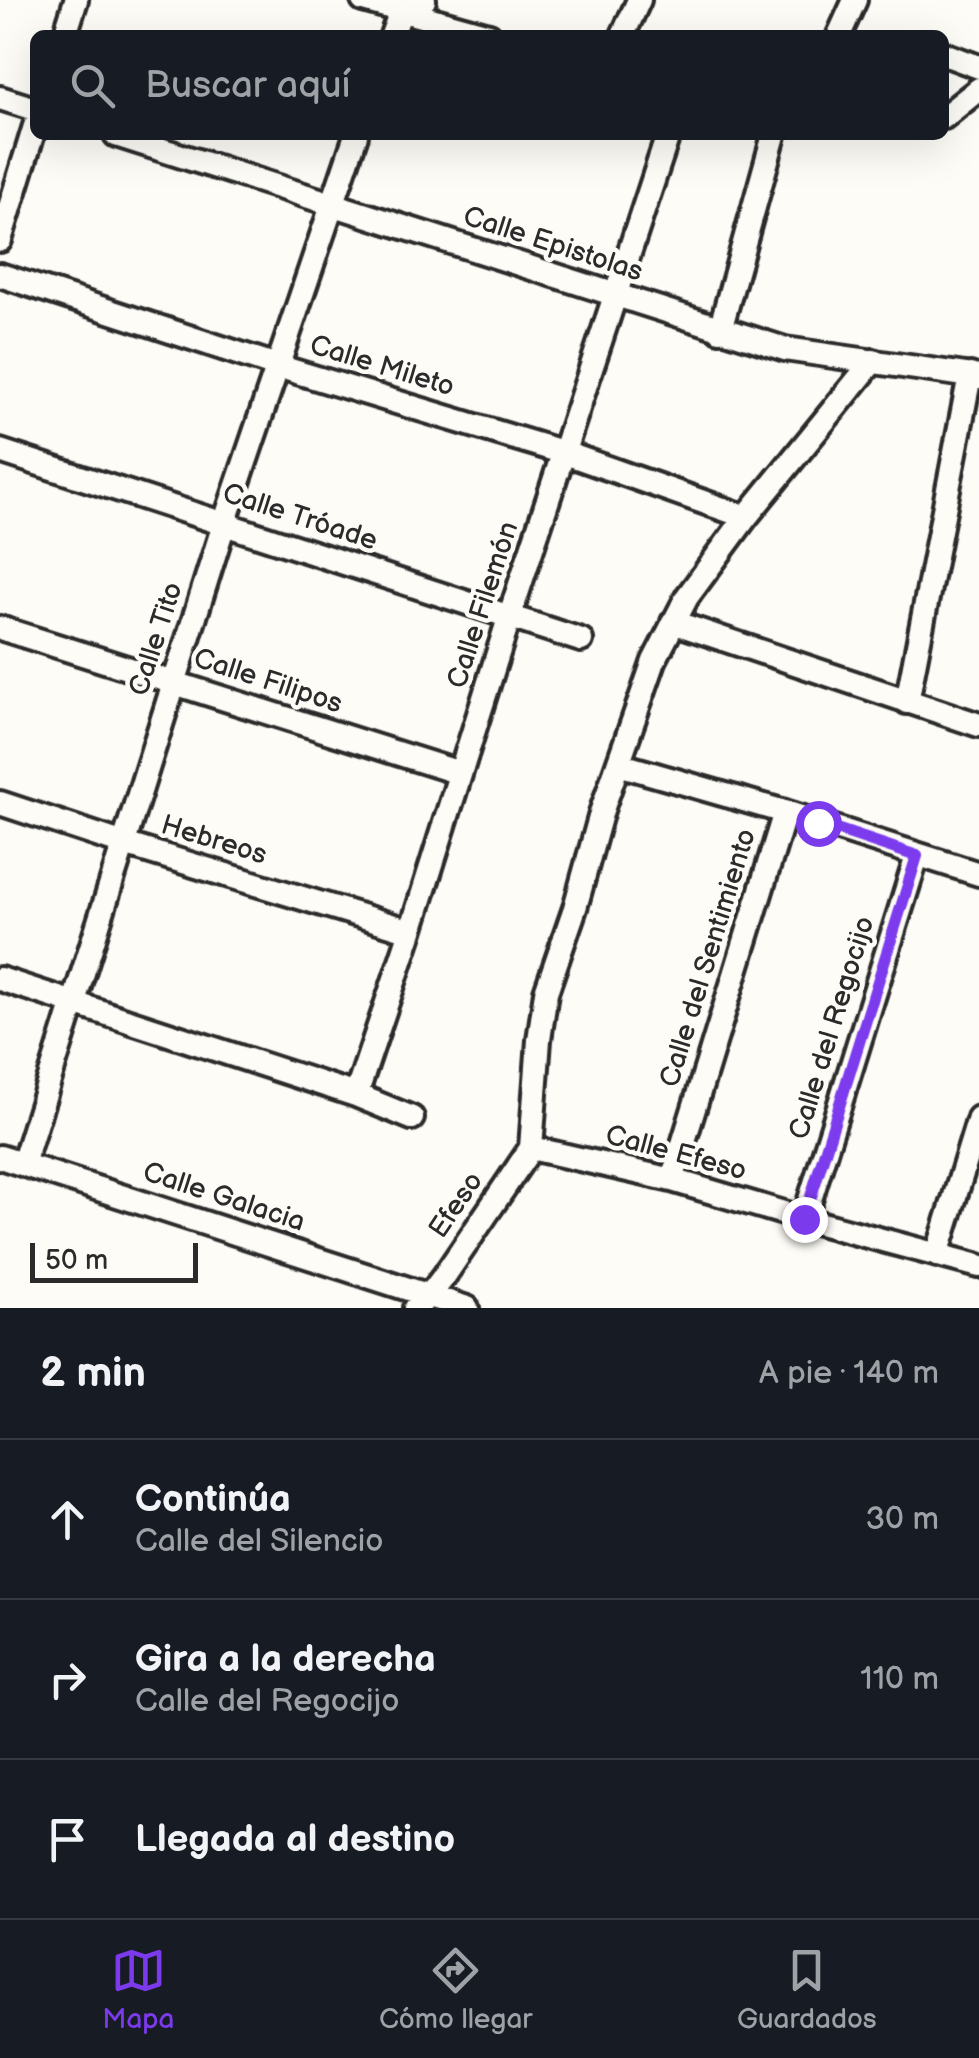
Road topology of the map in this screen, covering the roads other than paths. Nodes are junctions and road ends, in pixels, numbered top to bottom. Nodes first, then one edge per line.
1 (76, 0) edge
2 (362, 0) edge
3 (424, 0) edge
4 (639, 0) edge
5 (855, 0) edge
6 (400, 10) junction
7 (66, 30) edge
8 (394, 30) edge
9 (471, 30) edge
10 (625, 30) edge
11 (841, 30) edge
12 (949, 56) edge
13 (979, 67) edge
14 (979, 89) edge
15 (0, 98) edge
16 (30, 108) edge
17 (949, 112) edge
18 (31, 140) edge
19 (132, 140) edge
20 (354, 140) edge
21 (666, 140) edge
22 (773, 140) edge
23 (332, 204) junction
24 (0, 240) edge
25 (0, 275) edge
26 (616, 295) junction
27 (720, 330) junction
28 (873, 361) junction
29 (278, 366) junction
30 (974, 376) edge
31 (0, 451) edge
32 (565, 453) junction
33 (746, 517) junction
34 (224, 524) junction
35 (510, 615) junction
36 (673, 622) junction
37 (0, 628) edge
38 (581, 640) dead end
39 (173, 682) junction
40 (907, 702) junction
41 (979, 725) edge
42 (618, 764) junction
43 (460, 773) junction
44 (0, 803) edge
45 (785, 812) junction
46 (124, 844) junction
47 (917, 856) junction
48 (979, 874) edge
49 (411, 931) junction
50 (0, 980) edge
51 (72, 1003) junction
52 (356, 1094) junction
53 (412, 1118) dead end
54 (979, 1118) edge
55 (532, 1148) junction
56 (0, 1157) edge
57 (23, 1164) junction
58 (672, 1180) junction
59 (804, 1219) junction
60 (937, 1256) junction
61 (979, 1266) edge
62 (422, 1302) edge
63 (468, 1308) edge

1 - 7 street
2 - 6 street
3 - 6 street
4 - 10 street
5 - 11 street
6 - 8 street
6 - 9 street
12 - 13 street
14 - 17 street
15 - 16 street
18 - 24 street
19 - 23 street, Calle Epistolas
20 - 23 street, Calle Tito
21 - 26 street, Calle Filemón
22 - 27 street
23 - 26 street, Calle Epistolas
23 - 29 street, Calle Tito
25 - 29 street, Calle Mileto
26 - 27 street, Calle Epistolas
26 - 32 street, Calle Filemón
27 - 28 street, Calle Epistolas
28 - 30 street, Calle Epistolas
28 - 33 street
29 - 32 street, Calle Mileto
29 - 34 street, Calle Tito
30 - 40 street
31 - 34 street, Calle Tróade
32 - 33 street, Calle Mileto
32 - 35 street, Calle Filemón
33 - 36 street
34 - 35 street, Calle Tróade
34 - 39 street, Calle Tito
35 - 38 street, Calle Tróade
35 - 43 street, Calle Filemón
36 - 40 street
36 - 42 street
37 - 39 street, Calle Filipos
39 - 43 street, Calle Filipos
39 - 46 street, Calle Tito
40 - 41 street
42 - 45 street
42 - 55 street
43 - 49 street, Calle Filemón
44 - 46 street, Hebreos
45 - 47 street
45 - 58 street, Calle del Sentimiento
46 - 49 street, Hebreos
46 - 51 street, Calle Tito
47 - 48 street
47 - 59 street, Calle del Regocijo
49 - 52 street, Calle Filemón
50 - 51 street
51 - 52 street
51 - 57 street, Calle Tito
52 - 53 street
54 - 60 street
55 - 58 street, Calle Efeso
55 - 62 street, Efeso
56 - 57 street, Calle Galacia
57 - 62 street, Calle Galacia
58 - 59 street, Calle Efeso
59 - 60 street, Calle Efeso
60 - 61 street, Calle Efeso
62 - 63 street, Calle Galacia

